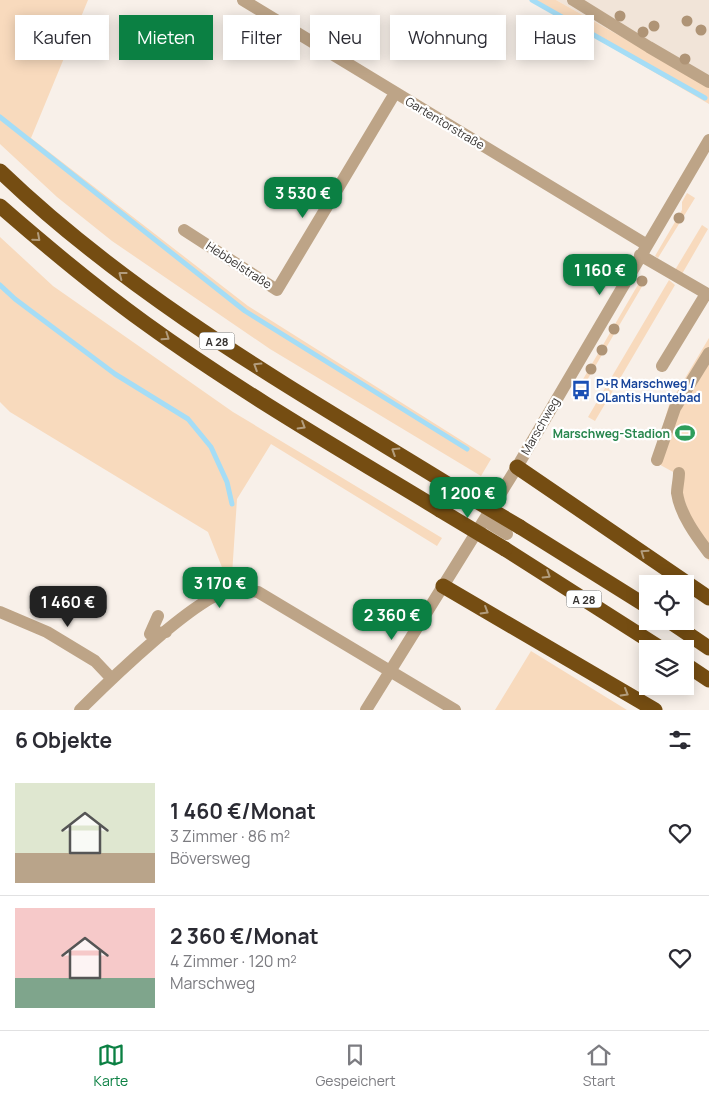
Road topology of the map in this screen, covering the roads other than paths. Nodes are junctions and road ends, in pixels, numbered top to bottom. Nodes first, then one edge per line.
1 (243, 0) edge
2 (573, 0) edge
3 (709, 82) edge
4 (395, 93) junction
5 (709, 140) edge
6 (0, 171) edge
7 (0, 206) edge
8 (184, 230) dead end
9 (644, 250) junction
10 (708, 294) edge
11 (709, 353) edge
12 (662, 366) dead end
13 (657, 460) dead end
14 (517, 466) junction
15 (679, 474) dead end
16 (484, 520) junction
17 (507, 534) dead end
18 (709, 553) edge
19 (443, 586) junction
20 (709, 598) edge
21 (639, 601) edge
22 (0, 612) edge
23 (158, 616) dead end
24 (682, 630) edge
25 (166, 632) junction
26 (648, 640) edge
27 (709, 648) edge
28 (694, 670) edge
29 (389, 672) junction
30 (112, 679) junction
31 (709, 680) edge
32 (80, 710) edge
33 (366, 710) edge
34 (455, 710) edge
35 (655, 710) edge

1 - 4 street, Gartentorstraße
2 - 3 street
4 - 8 street, Hebbelstraße
4 - 9 street, Gartentorstraße
5 - 9 street, Marschweg
21 -> 6 highway, A 28, bridge
7 -> 26 highway, A 28, bridge
9 - 10 street, Gartentorstraße
9 - 14 street, Marschweg
10 - 12 street
11 - 13 street
14 - 16 street, Marschweg
20 -> 14 highway
15 - 18 street
16 - 17 street
16 - 19 street, Marschweg
19 - 29 street, Marschweg
19 -> 35 highway
22 - 30 street
23 - 25 street
24 - 27 highway
25 - 29 street
25 - 30 street
28 - 31 highway
29 - 33 street, Marschweg
29 - 34 street
30 - 32 street

